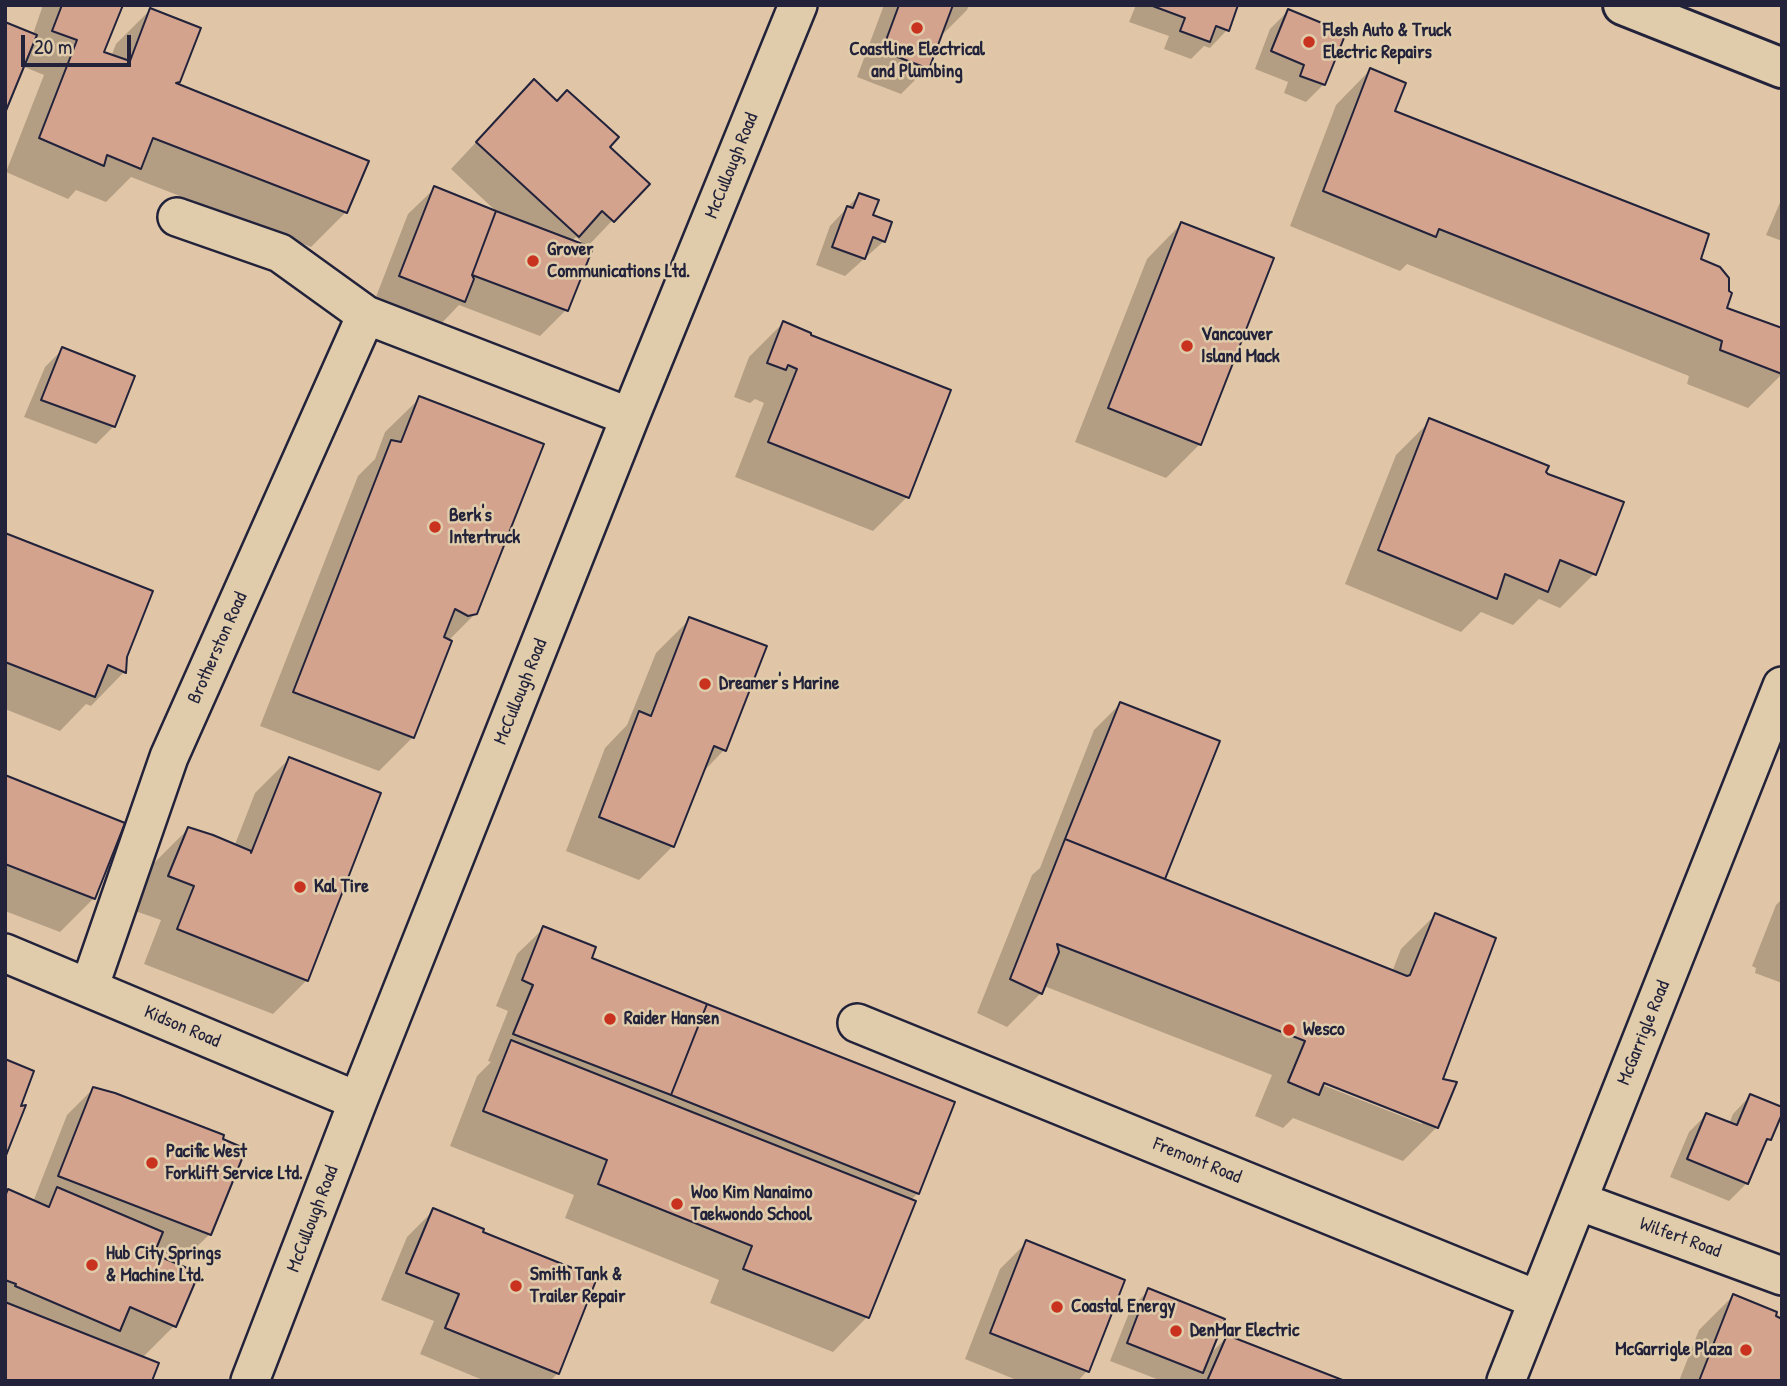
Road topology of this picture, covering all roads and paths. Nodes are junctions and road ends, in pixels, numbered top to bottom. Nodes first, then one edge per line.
1 (798, 5) edge
2 (1623, 5) edge
3 (1782, 68) edge
4 (177, 216) dead end
5 (366, 314) junction
6 (630, 417) junction
7 (1782, 686) edge
8 (5, 953) edge
9 (89, 988) junction
10 (856, 1023) dead end
11 (358, 1101) junction
12 (1578, 1201) junction
13 (1782, 1276) edge
14 (1538, 1300) junction
15 (250, 1381) edge
16 (1506, 1381) edge

1 - 6 street, McCullough Road
2 - 3 street
4 - 5 street
5 - 6 street
5 - 9 street, Brotherston Road
6 - 11 street, McCullough Road
7 - 12 street, McGarrigle Road
8 - 9 street, Kidson Road
9 - 11 street, Kidson Road
10 - 14 street, Fremont Road
11 - 15 street, McCullough Road
12 - 13 street, Wilfert Road
12 - 14 street, McGarrigle Road
14 - 16 street, McGarrigle Road

